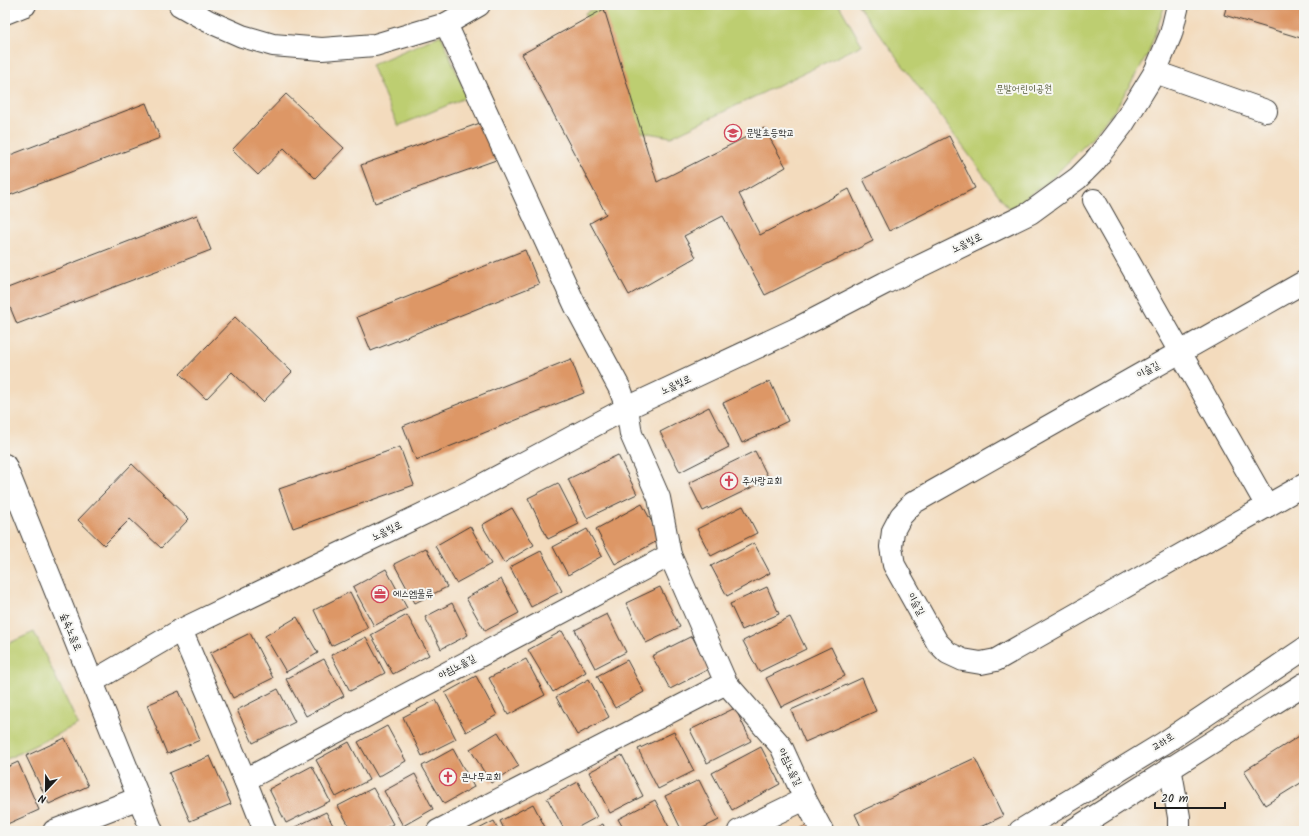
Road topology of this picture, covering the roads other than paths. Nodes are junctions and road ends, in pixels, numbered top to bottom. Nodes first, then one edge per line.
1 (25, 5) edge
2 (180, 5) edge
3 (479, 5) edge
4 (1178, 5) edge
5 (5, 13) edge
6 (446, 24) junction
7 (1155, 72) junction
8 (1266, 111) dead end
9 (1094, 200) dead end
10 (1304, 282) edge
11 (1180, 352) junction
12 (627, 408) junction
13 (5, 465) edge
14 (1304, 485) edge
15 (1267, 506) junction
16 (670, 555) junction
17 (181, 630) junction
18 (1304, 648) edge
19 (92, 682) junction
20 (726, 682) junction
21 (1304, 684) edge
22 (1170, 768) junction
23 (245, 780) junction
24 (139, 798) junction
25 (805, 799) junction
26 (54, 831) edge
27 (152, 831) edge
28 (265, 831) edge
29 (438, 831) edge
30 (739, 831) edge
31 (822, 831) edge
32 (1020, 831) edge
33 (1072, 831) edge
34 (1179, 831) edge

1 - 5 street
2 - 6 street
3 - 6 street
4 - 7 street, 노을빛로
6 - 12 street, 아침노을길
7 - 8 street
7 - 12 street, 노을빛로
9 - 11 street
10 - 11 street, 이슬길
11 - 15 street
11 - 15 street, 이슬길
12 - 16 street, 아침노을길
12 - 17 street, 노을빛로
13 - 19 street, 숲속노을로
14 - 15 street, 이슬길
16 - 20 street, 아침노을길
16 - 23 street, 아침노을길
17 - 19 street, 노을빛로
17 - 23 street
18 - 32 street, 교하로
19 - 24 street, 숲속노을로
20 - 25 street, 아침노을길
20 - 29 street
21 - 22 street
22 - 33 street
22 - 34 street
23 - 28 street
24 - 26 street
24 - 27 street, 숲속노을로
25 - 30 street
25 - 31 street, 아침노을길

